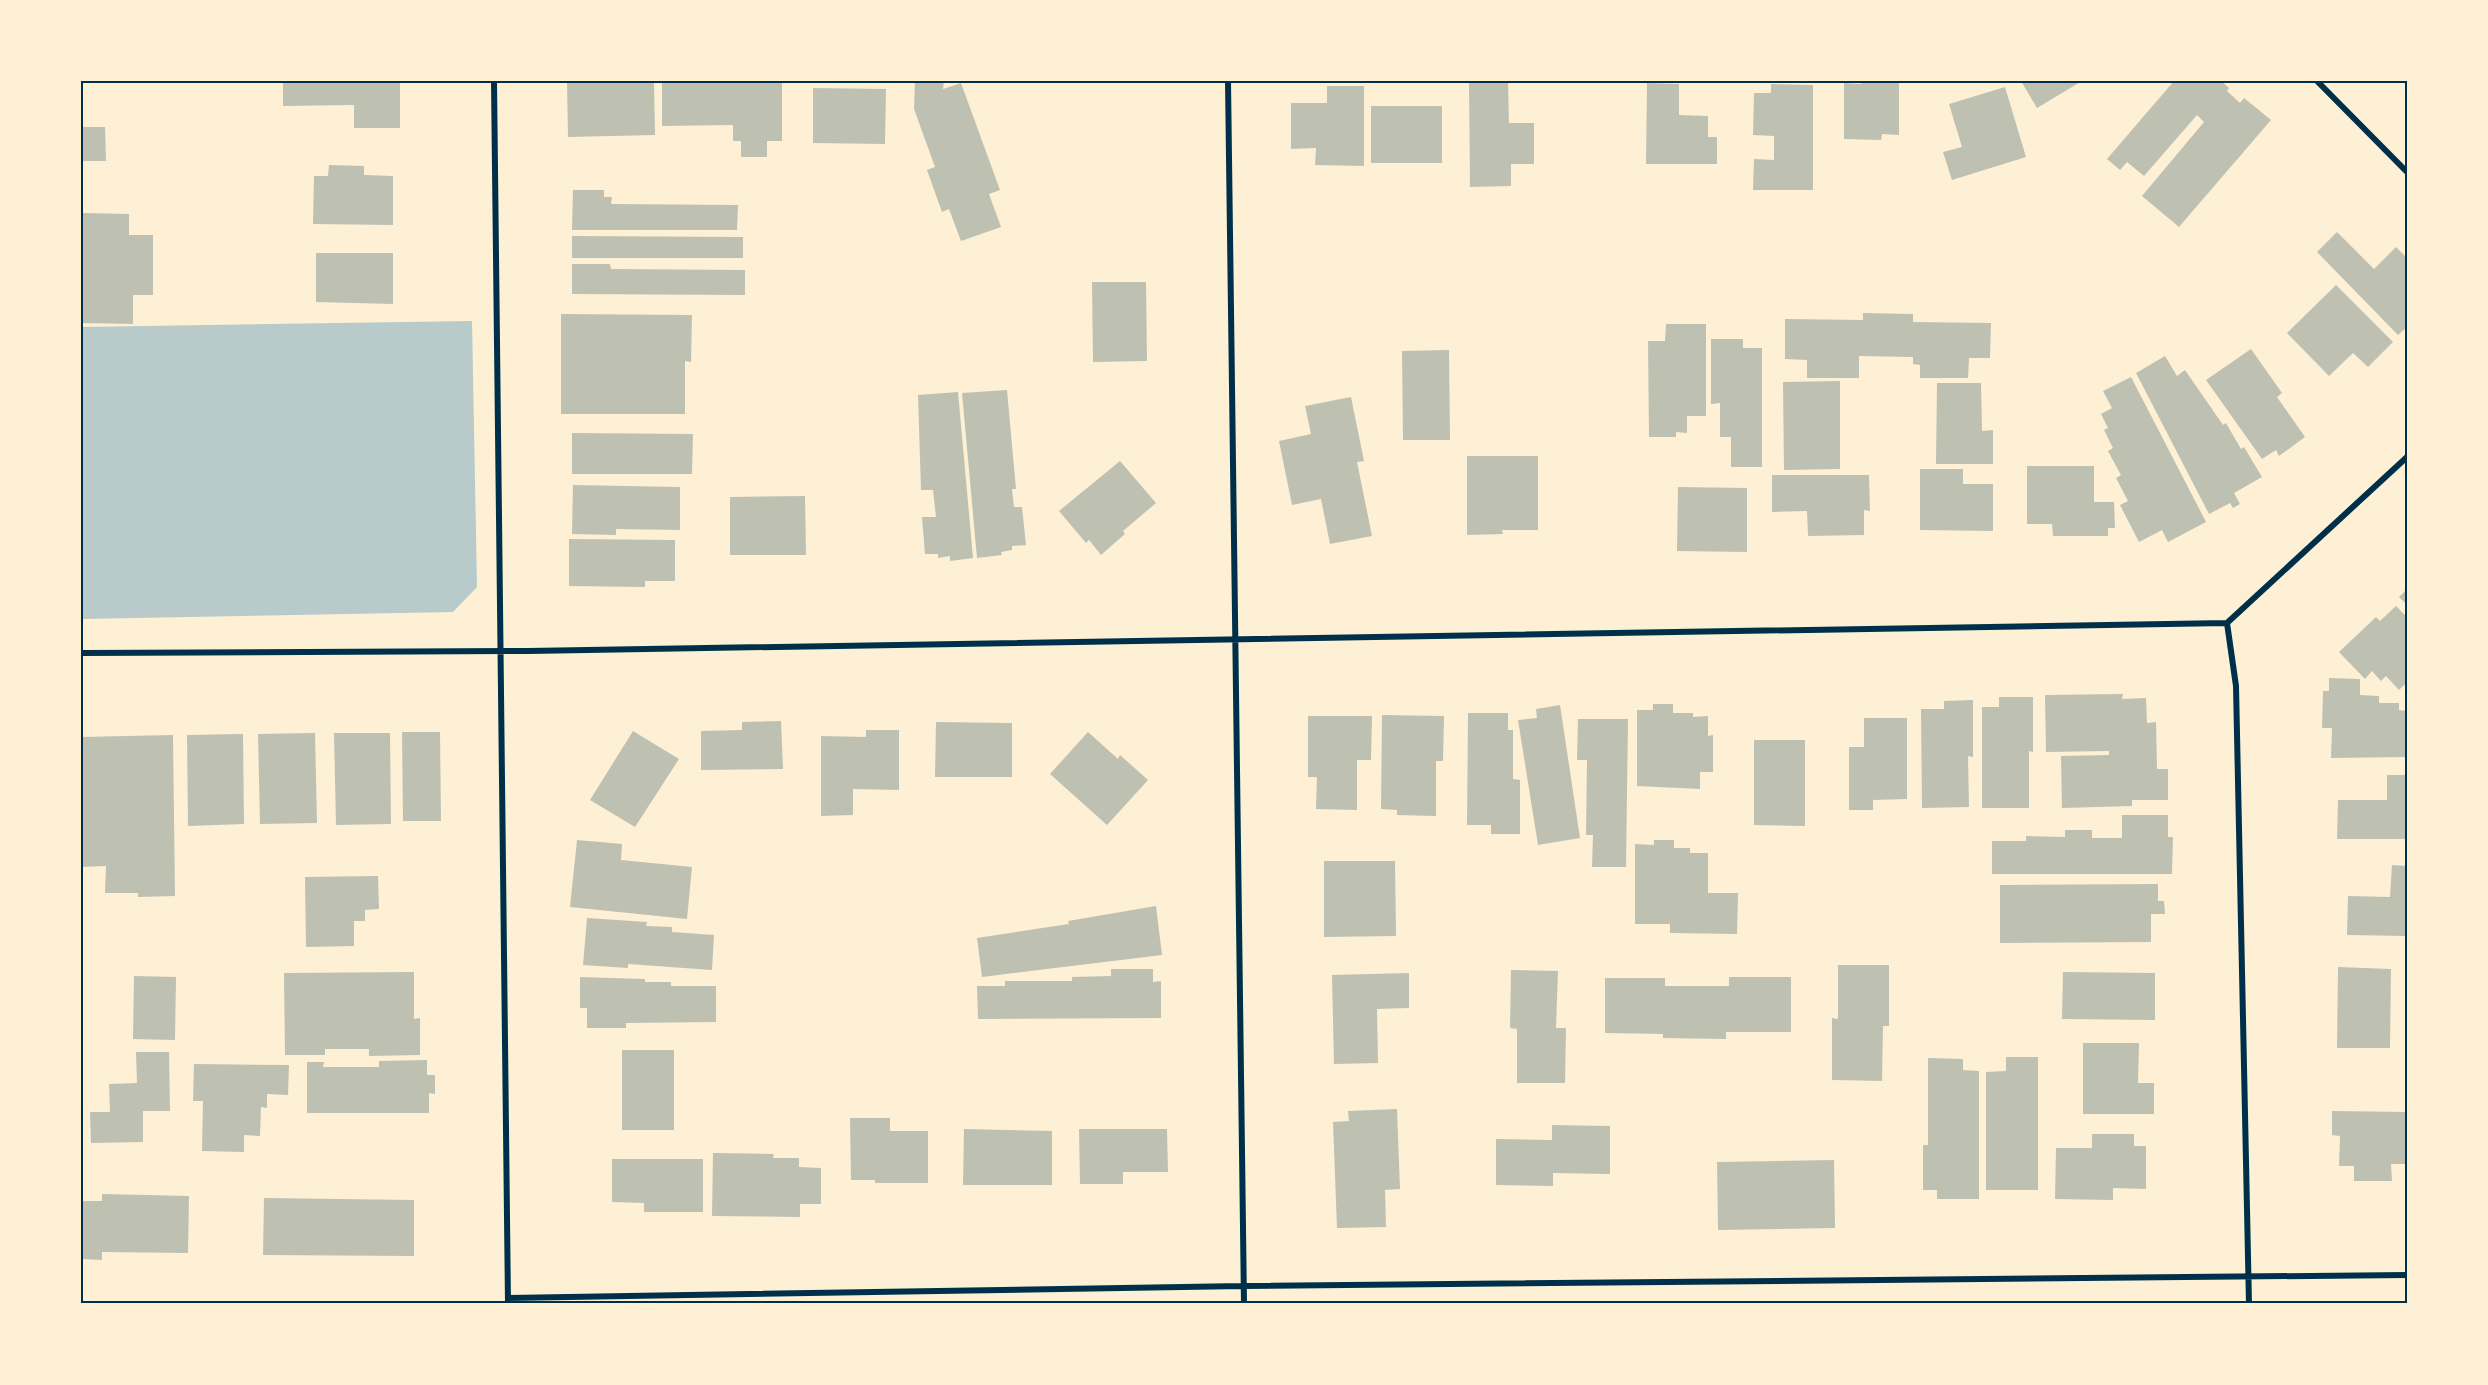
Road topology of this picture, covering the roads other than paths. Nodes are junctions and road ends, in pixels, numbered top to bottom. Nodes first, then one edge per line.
1 (494, 81) edge
2 (1228, 81) edge
3 (2317, 81) edge
4 (2407, 172) edge
5 (2407, 457) edge
6 (2227, 623) junction
7 (1234, 640) junction
8 (501, 650) junction
9 (81, 653) edge
10 (2407, 1275) edge
11 (2248, 1277) junction
12 (1244, 1286) junction
13 (508, 1301) edge
14 (1244, 1304) edge
15 (2249, 1304) edge

1 - 8 street
2 - 7 street
3 - 4 street
5 - 6 street
6 - 7 street
6 - 11 street
7 - 8 street
7 - 12 street
8 - 9 street
8 - 13 street
10 - 11 street
11 - 12 street
11 - 15 street
12 - 13 street
12 - 14 street

